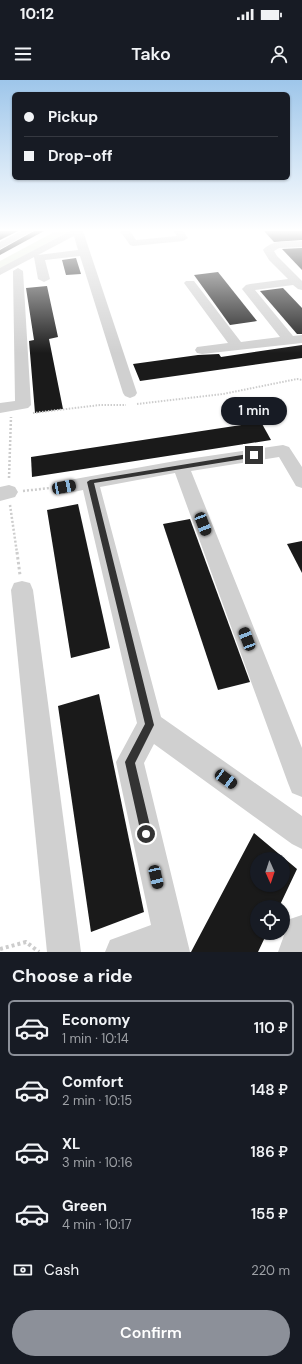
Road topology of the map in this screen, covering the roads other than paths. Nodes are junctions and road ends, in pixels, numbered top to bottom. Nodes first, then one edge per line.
1 (26, 272) edge
2 (90, 272) edge
3 (287, 272) edge
4 (190, 283) dead end
5 (299, 284) edge
6 (302, 339) edge
7 (288, 340) junction
8 (237, 346) junction
9 (202, 350) dead end
10 (130, 393) dead end
11 (0, 408) edge
12 (181, 466) junction
13 (302, 481) edge
14 (90, 482) junction
15 (64, 487) road end
16 (22, 590) dead end
17 (150, 725) junction
18 (302, 783) edge
19 (302, 834) edge
20 (302, 931) edge
21 (171, 943) edge
22 (64, 952) edge
23 (122, 952) edge
24 (295, 952) edge

1 - 11 street
2 - 10 street
3 - 5 street
4 - 8 street
5 - 7 street
6 - 7 street
7 - 8 street
8 - 9 street
12 - 13 street
12 - 14 street
12 - 18 street
14 - 15 street
14 - 17 street
16 - 22 street
17 - 19 street
17 - 21 street
20 - 24 street
21 - 23 street

